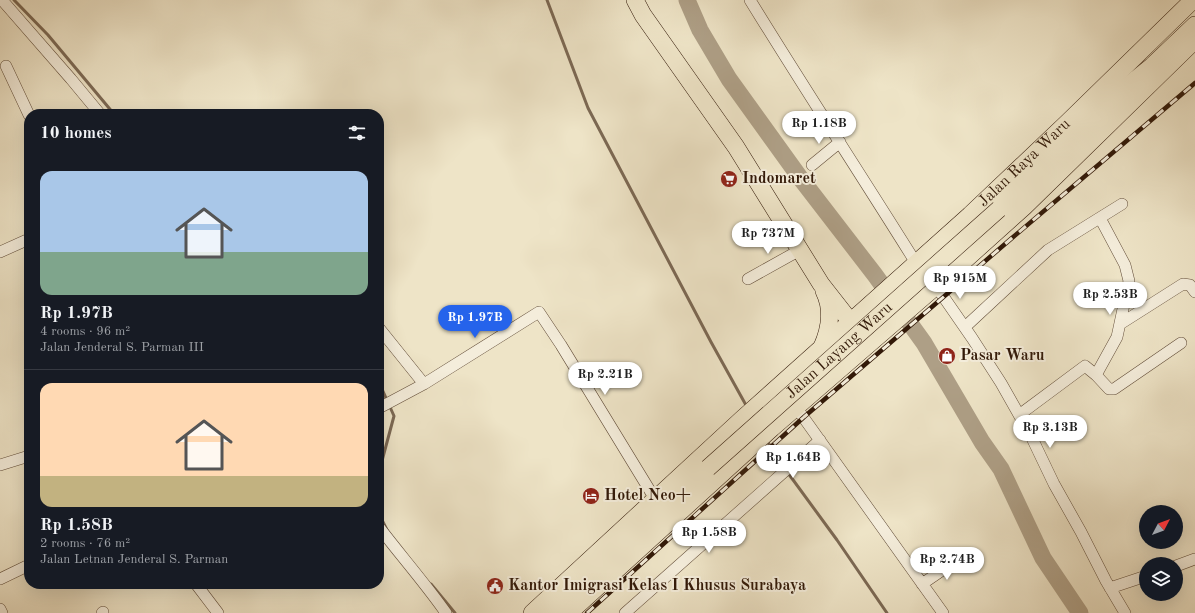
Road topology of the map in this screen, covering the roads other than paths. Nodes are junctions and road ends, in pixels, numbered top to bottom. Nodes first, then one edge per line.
1 (2, 0) edge
2 (635, 0) edge
3 (750, 0) edge
4 (1193, 0) edge
5 (1195, 12) edge
6 (1195, 25) edge
7 (1195, 40) edge
8 (6, 66) dead end
9 (1120, 92) junction
10 (27, 109) edge
11 (96, 109) edge
12 (840, 142) junction
13 (812, 165) dead end
14 (1122, 204) dead end
15 (1100, 218) junction
16 (24, 241) edge
17 (800, 250) junction
18 (0, 252) edge
19 (916, 263) junction
20 (748, 279) dead end
21 (821, 284) junction
22 (936, 286) junction
23 (1195, 292) edge
24 (870, 304) junction
25 (850, 322) junction
26 (1120, 324) junction
27 (965, 327) junction
28 (887, 328) junction
29 (384, 334) edge
30 (1181, 343) dead end
31 (868, 344) junction
32 (821, 349) junction
33 (1096, 375) junction
34 (424, 384) junction
35 (384, 406) edge
36 (796, 407) junction
37 (1019, 415) junction
38 (820, 440) junction
39 (24, 458) edge
40 (0, 465) edge
41 (655, 499) junction
42 (384, 533) edge
43 (960, 558) dead end
44 (1195, 559) edge
45 (1183, 563) edge
46 (24, 567) edge
47 (1139, 578) edge
48 (0, 579) edge
49 (922, 584) junction
50 (1110, 588) junction
51 (200, 589) edge
52 (0, 609) edge
53 (556, 611) edge
54 (2, 613) edge
55 (218, 613) edge
56 (446, 613) edge
57 (532, 613) edge
58 (624, 613) edge
59 (943, 613) edge
60 (1126, 613) edge

1 - 11 street
2 - 17 highway
3 - 12 street
4 - 19 highway, Jalan Raya Waru
5 - 9 highway, Jalan Layang Waru
6 - 9 highway, Jalan Layang Waru
7 - 22 highway, Jalan Raya Waru
8 - 10 street
9 - 53 highway, Jalan Layang Waru, bridge
12 - 13 street
12 - 19 street
14 - 15 street
15 - 26 street
15 - 27 street
16 - 18 street
17 - 20 street
17 - 21 highway
19 - 24 highway, Jalan Raya Waru
21 - 24 highway
21 - 25 highway
21 - 32 highway
22 - 27 street
22 - 28 highway, Jalan Raya Waru
23 - 26 street
24 - 25 highway, Jalan Raya Waru
24 - 28 highway
25 - 31 highway
25 - 32 highway, Jalan Raya Waru
26 - 33 street
27 - 37 street
28 - 31 highway, Jalan Raya Waru
29 - 34 street
30 - 33 street
31 - 36 highway, Jalan Raya Waru
32 - 41 highway, Jalan Raya Waru
33 - 37 street
34 - 35 street
34 - 41 street
36 - 38 street
36 - 53 highway, Jalan Raya Waru
37 - 50 street
38 - 49 street
38 - 58 street
39 - 40 street
41 - 57 highway, Jalan Raya Waru
42 - 56 street
43 - 49 street
44 - 45 street
46 - 48 street
47 - 50 street
49 - 59 street
50 - 60 street
51 - 55 street
52 - 54 street

